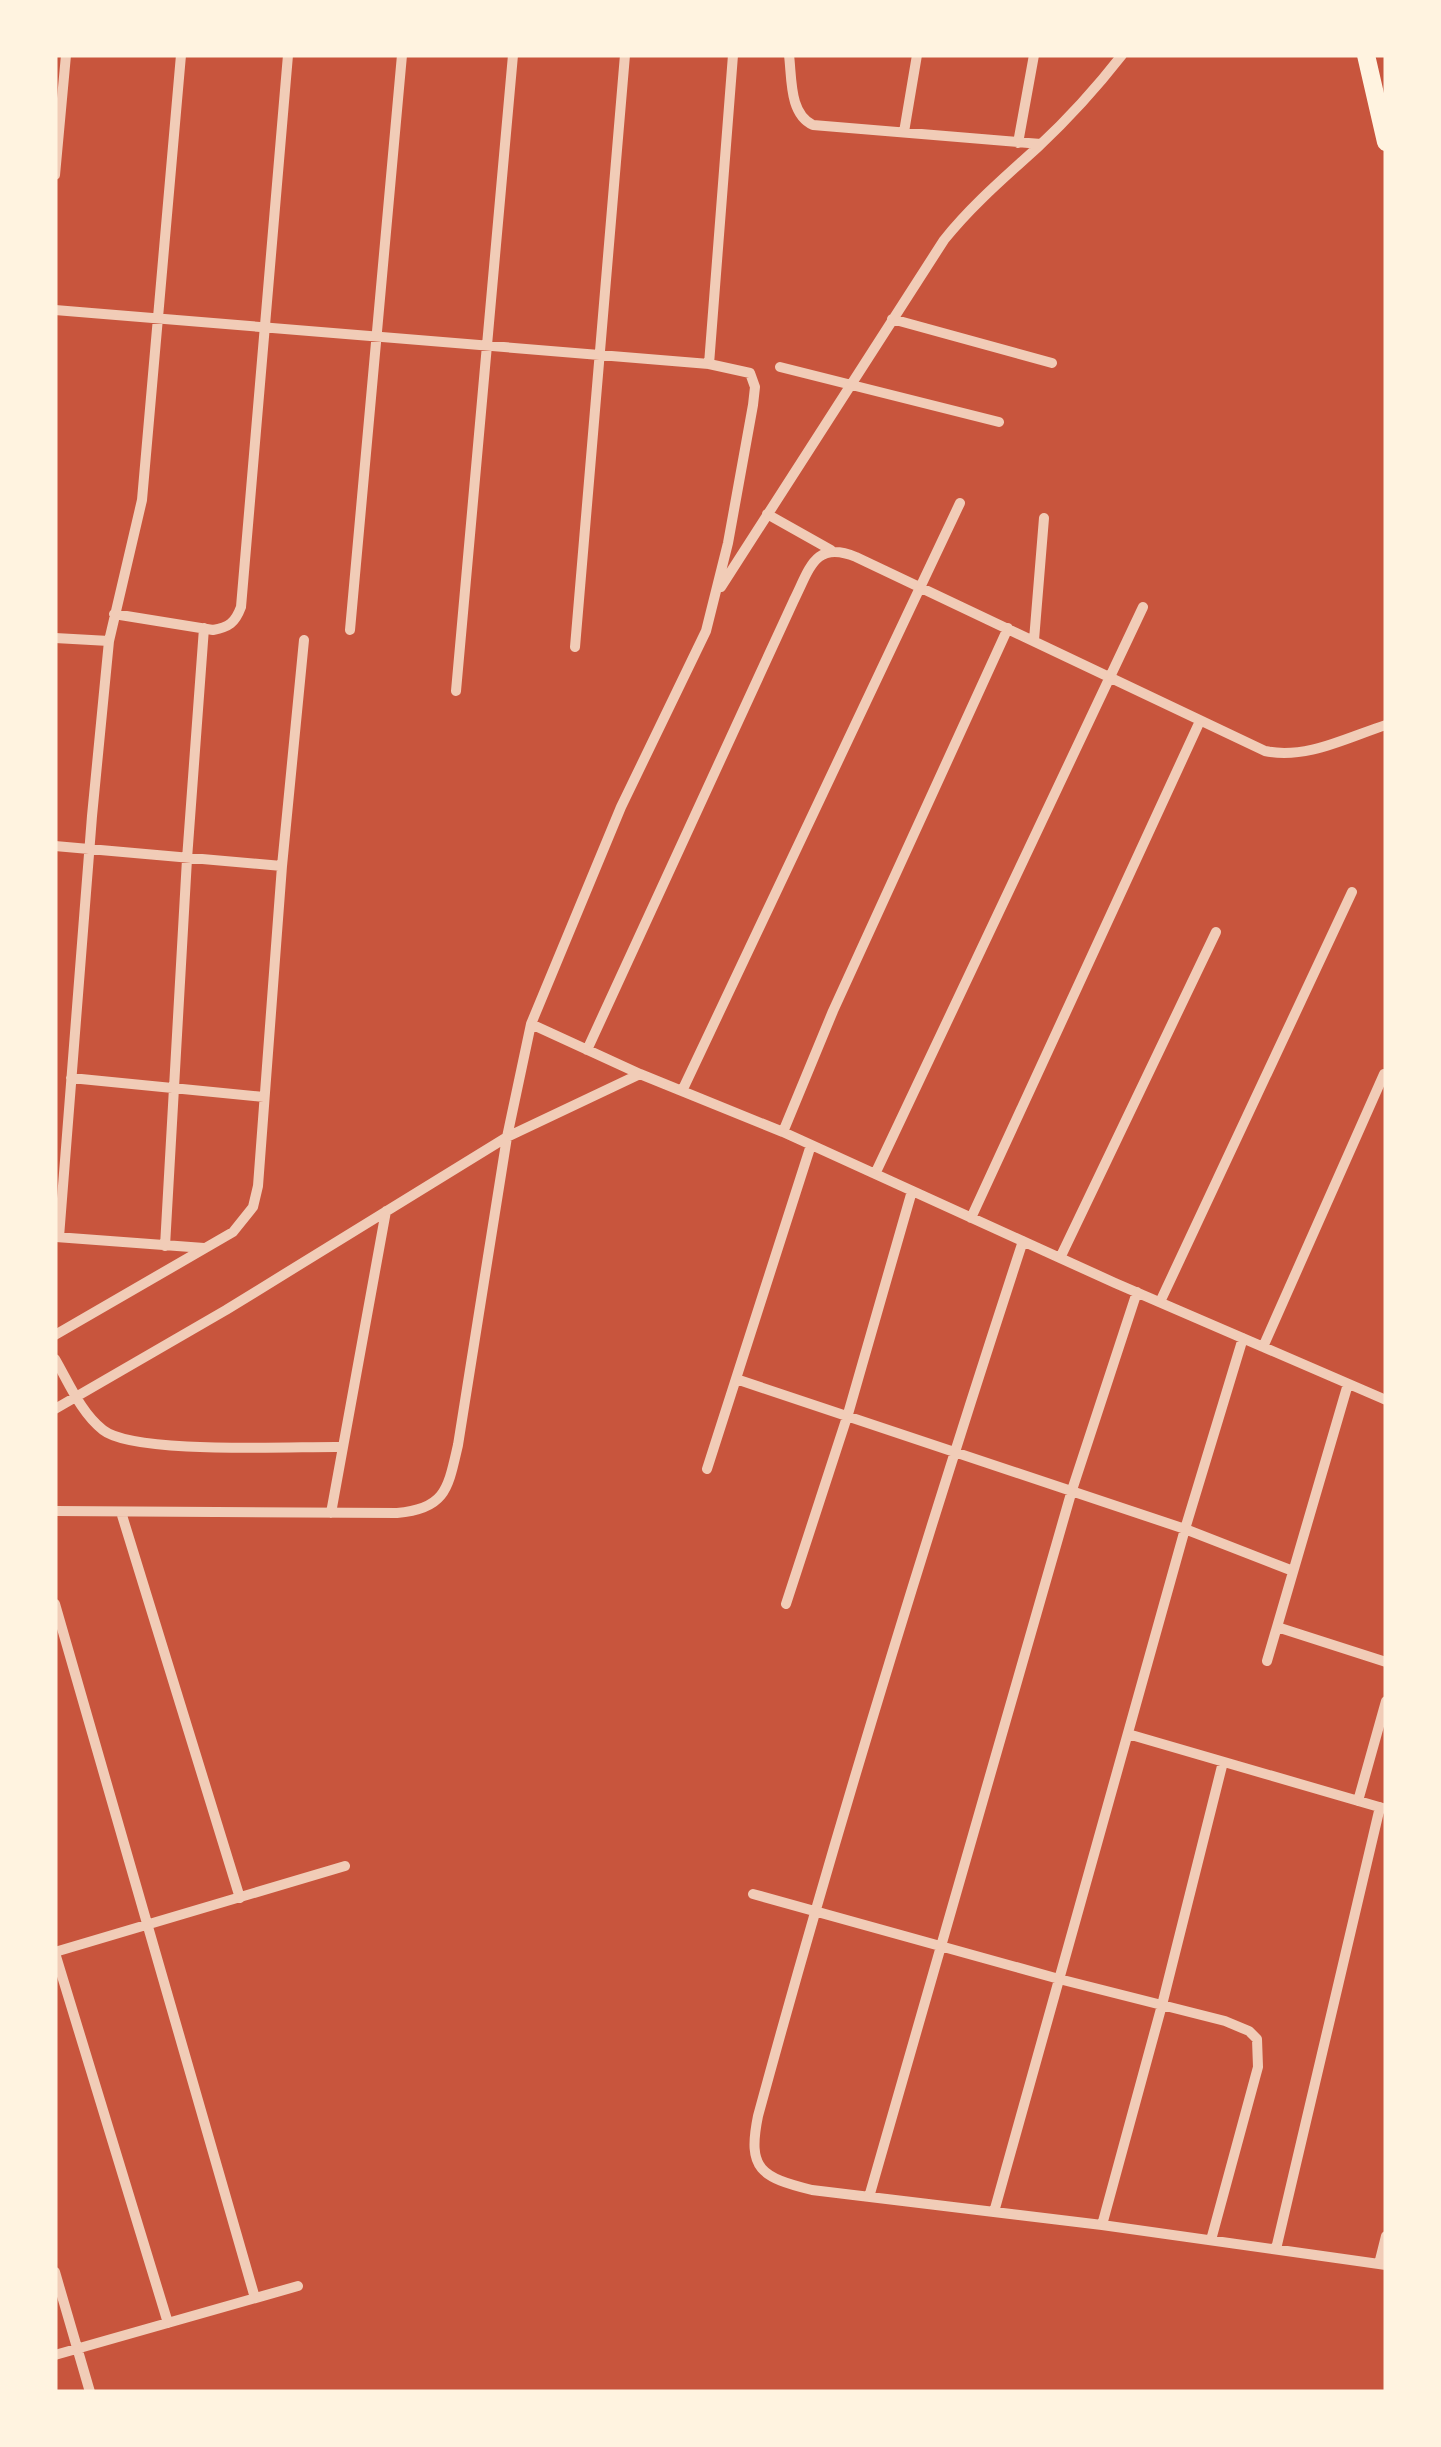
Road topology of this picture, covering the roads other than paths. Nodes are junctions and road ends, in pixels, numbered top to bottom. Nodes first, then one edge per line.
1 (66, 55) edge
2 (181, 55) edge
3 (288, 55) edge
4 (402, 55) edge
5 (513, 55) edge
6 (625, 55) edge
7 (732, 55) edge
8 (789, 55) edge
9 (917, 55) edge
10 (1034, 55) edge
11 (1122, 55) edge
12 (1366, 55) edge
13 (904, 132) junction
14 (1386, 142) edge
15 (1018, 143) junction
16 (1041, 144) junction
17 (55, 176) edge
18 (55, 310) edge
19 (156, 318) junction
20 (892, 318) junction
21 (265, 328) junction
22 (378, 338) junction
23 (486, 347) junction
24 (599, 356) junction
25 (1052, 363) dead end
26 (709, 364) junction
27 (780, 367) dead end
28 (851, 385) junction
29 (1000, 422) dead end
30 (960, 503) dead end
31 (768, 514) junction
32 (1044, 518) dead end
33 (831, 550) junction
34 (918, 586) junction
35 (717, 592) junction
36 (1143, 607) dead end
37 (114, 614) junction
38 (204, 628) junction
39 (1008, 628) junction
40 (350, 630) dead end
41 (55, 638) edge
42 (304, 640) dead end
43 (1034, 640) junction
44 (109, 641) junction
45 (575, 647) dead end
46 (1110, 677) junction
47 (456, 690) dead end
48 (1200, 720) junction
49 (1386, 724) edge
50 (55, 846) edge
51 (89, 850) junction
52 (187, 859) junction
53 (282, 866) junction
54 (1352, 892) dead end
55 (1216, 932) dead end
56 (530, 1024) junction
57 (588, 1050) junction
58 (640, 1074) junction
59 (1384, 1074) edge
60 (72, 1078) junction
61 (174, 1088) junction
62 (682, 1091) junction
63 (264, 1097) junction
64 (783, 1132) junction
65 (507, 1137) junction
66 (811, 1145) junction
67 (875, 1174) junction
68 (912, 1191) junction
69 (386, 1211) junction
70 (972, 1218) junction
71 (57, 1237) edge
72 (1023, 1241) junction
73 (166, 1246) junction
74 (206, 1248) junction
75 (1060, 1258) junction
76 (1137, 1292) junction
77 (1160, 1302) junction
78 (55, 1335) edge
79 (1243, 1338) junction
80 (1263, 1347) junction
81 (55, 1359) edge
82 (736, 1378) junction
83 (1348, 1384) junction
84 (77, 1396) junction
85 (1386, 1400) edge
86 (55, 1409) edge
87 (848, 1414) junction
88 (343, 1446) junction
89 (954, 1450) junction
90 (706, 1469) dead end
91 (1072, 1490) junction
92 (55, 1511) edge
93 (121, 1512) junction
94 (331, 1513) junction
95 (1185, 1529) junction
96 (1294, 1570) junction
97 (55, 1604) edge
98 (786, 1604) dead end
99 (1277, 1626) junction
100 (1267, 1661) dead end
101 (1386, 1662) edge
102 (1386, 1700) edge
103 (1128, 1734) junction
104 (1222, 1762) junction
105 (1358, 1801) junction
106 (1383, 1808) edge
107 (345, 1866) dead end
108 (754, 1894) dead end
109 (240, 1898) junction
110 (814, 1910) junction
111 (148, 1923) junction
112 (941, 1946) junction
113 (55, 1952) edge
114 (1059, 1979) junction
115 (1162, 2006) junction
116 (869, 2197) junction
117 (994, 2212) junction
118 (1102, 2225) junction
119 (1386, 2236) edge
120 (1211, 2240) junction
121 (1276, 2250) junction
122 (1382, 2265) edge
123 (55, 2272) edge
124 (298, 2286) dead end
125 (256, 2298) junction
126 (168, 2323) junction
127 (78, 2348) junction
128 (55, 2355) edge
129 (90, 2392) edge

1 - 17 street
2 - 19 street
3 - 21 street
4 - 22 street
5 - 23 street
6 - 24 street
7 - 26 street
8 - 13 street
9 - 13 street
10 - 15 street
11 - 16 street
12 - 14 main road
13 - 15 street
15 - 16 street
16 - 20 street
18 - 19 street
19 - 21 street
19 - 37 street
20 - 25 street
20 - 28 street
21 - 22 street
21 - 38 street
22 - 23 street
22 - 40 street
23 - 24 street
23 - 47 street
24 - 26 street
24 - 45 street
26 - 35 street
27 - 28 street
28 - 29 street
28 - 31 street
30 - 34 street
31 - 33 street
31 - 35 street
32 - 43 street
33 - 34 street
33 - 57 street
34 - 39 street
34 - 62 street
35 - 56 street
36 - 46 street
37 - 38 street
37 - 44 street
38 - 52 street
39 - 43 street
39 - 64 street
41 - 44 street
42 - 53 street
43 - 46 street
44 - 51 street
46 - 48 street
46 - 67 street
48 - 49 street
48 - 70 street
50 - 51 street
51 - 52 street
51 - 60 street
52 - 53 street
52 - 61 street
53 - 63 street
54 - 77 street
55 - 75 street
56 - 57 street
56 - 65 street
57 - 58 street
58 - 62 street
58 - 65 street
59 - 80 street
60 - 61 street
60 - 71 street
61 - 63 street
61 - 73 street
62 - 64 street
63 - 74 street
64 - 66 street
65 - 69 street
65 - 94 street
66 - 67 street
66 - 82 street
67 - 68 street
68 - 70 street
68 - 87 street
69 - 84 street
69 - 88 street
70 - 72 street
71 - 73 street
72 - 75 street
72 - 89 street
73 - 74 street
74 - 78 street
75 - 76 street
76 - 77 street
76 - 91 street
77 - 79 street
79 - 80 street
79 - 95 street
80 - 83 street
81 - 84 street
82 - 87 street
82 - 90 street
83 - 85 street
83 - 96 street
84 - 86 street
84 - 88 street
87 - 89 street
87 - 98 street
88 - 94 street
89 - 91 street
89 - 110 street
91 - 95 street
91 - 112 street
92 - 93 street
93 - 94 street
93 - 109 street
95 - 96 street
95 - 103 street
96 - 99 street
97 - 111 street
99 - 100 street
99 - 101 street
102 - 105 street
103 - 104 street
103 - 114 street
104 - 105 street
104 - 115 street
105 - 106 street
106 - 121 street
107 - 109 street
108 - 110 street
109 - 111 street
110 - 112 street
110 - 116 street
111 - 113 street
111 - 125 street
112 - 114 street
112 - 116 street
113 - 126 street
114 - 115 street
114 - 117 street
115 - 118 street
115 - 120 street
116 - 117 street
117 - 118 street
118 - 120 street
119 - 122 street
120 - 121 street
121 - 122 street
123 - 127 street
124 - 125 street
125 - 126 street
126 - 127 street
127 - 128 street
127 - 129 street

